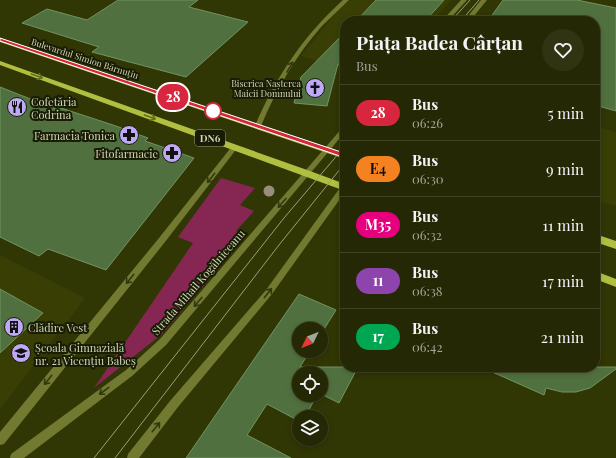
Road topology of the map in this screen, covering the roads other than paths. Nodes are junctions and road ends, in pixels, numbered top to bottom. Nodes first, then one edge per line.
1 (346, 0) edge
2 (464, 0) edge
3 (484, 0) edge
4 (450, 16) edge
5 (471, 16) edge
6 (0, 40) edge
7 (0, 63) edge
8 (258, 126) junction
9 (340, 134) edge
10 (236, 147) junction
11 (327, 150) junction
12 (340, 154) edge
13 (307, 173) junction
14 (340, 186) edge
15 (340, 195) edge
16 (600, 240) edge
17 (616, 245) edge
18 (600, 277) edge
19 (616, 283) edge
20 (0, 440) edge
21 (15, 458) edge
22 (132, 458) edge

8 -> 1 street
2 - 4 street
3 - 5 street
6 - 8 main road, Bulevardul Simion Bărnuțiu / DN6
7 -> 10 main road, DN6
8 - 11 main road, Bulevardul Simion Bărnuțiu / DN6
9 - 11 street, Strada Mihail Kogălniceanu
10 - 13 main road, DN6
10 -> 20 street
11 - 12 main road, Bulevardul Simion Bărnuțiu / DN6
11 - 13 street, Strada Mihail Kogălniceanu
13 - 14 main road, DN6
13 -> 21 street, Strada Mihail Kogălniceanu
22 -> 15 street
16 - 17 main road
18 - 19 main road

